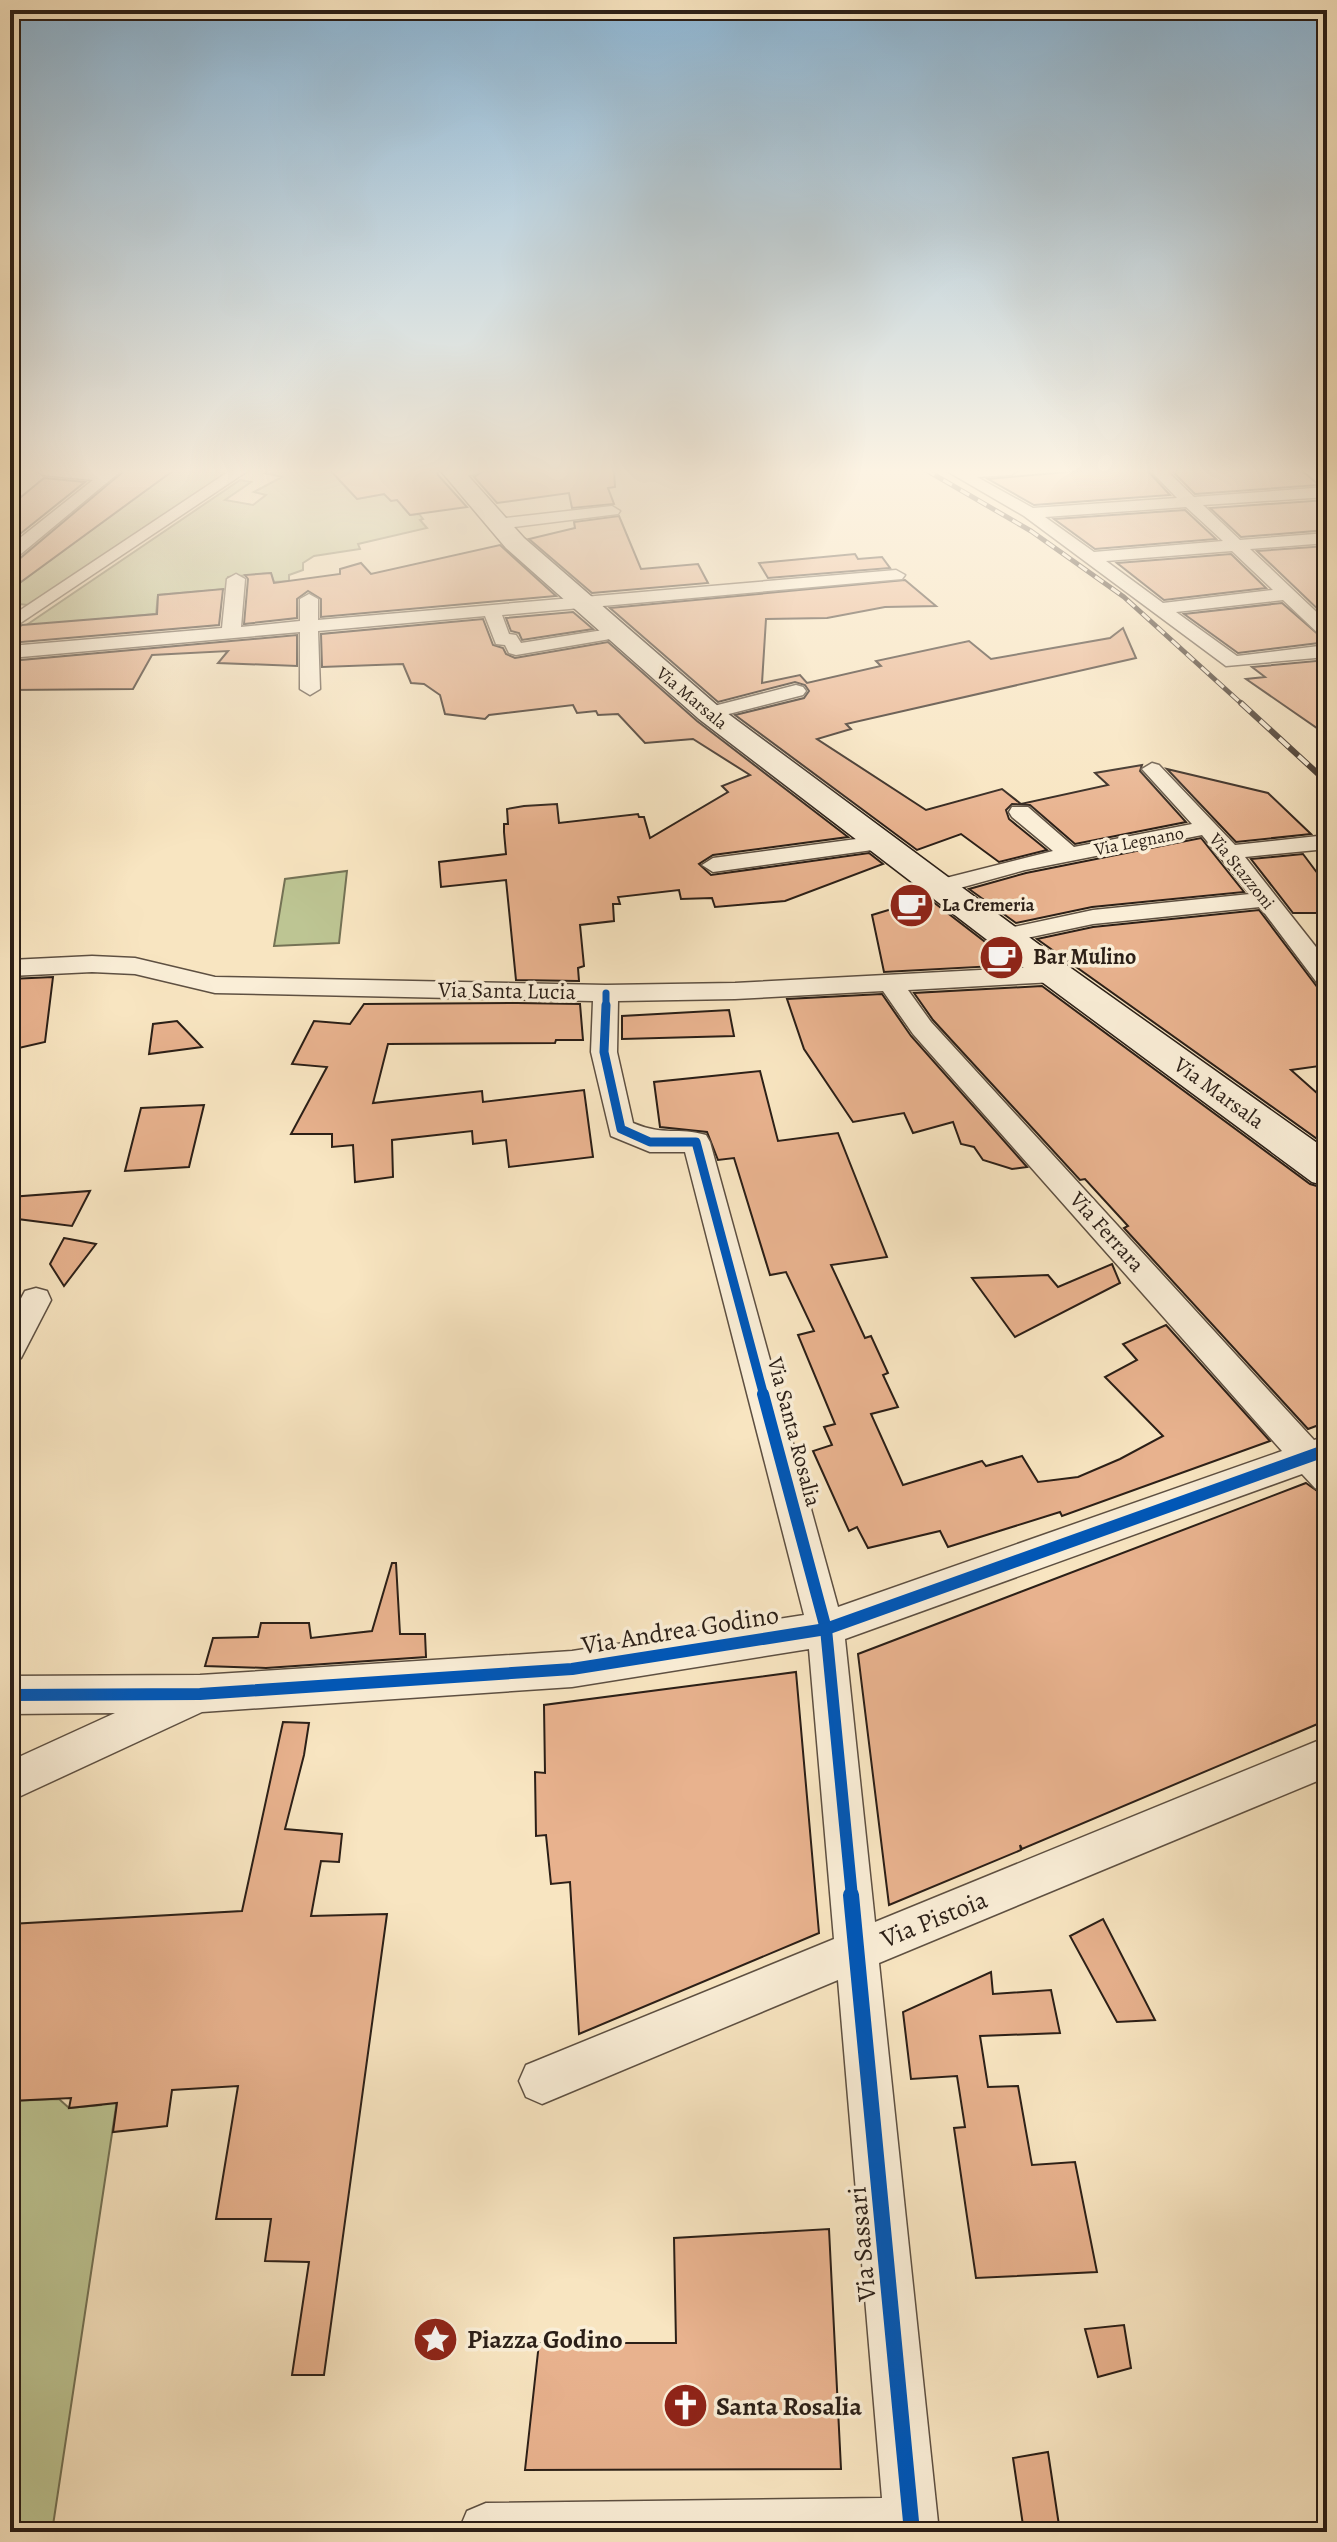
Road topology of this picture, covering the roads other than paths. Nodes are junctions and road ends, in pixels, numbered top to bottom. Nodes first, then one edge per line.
1 (64, 589) edge
2 (235, 589) edge
3 (569, 589) edge
4 (736, 589) edge
5 (1136, 589) edge
6 (1281, 589) edge
7 (1287, 594) junction
8 (309, 599) dead end
9 (584, 602) junction
10 (1163, 608) junction
11 (492, 610) junction
12 (408, 617) junction
13 (10, 625) edge
14 (309, 626) junction
15 (1327, 632) edge
16 (231, 633) junction
17 (616, 633) junction
18 (412, 640) dead end
19 (1327, 651) edge
20 (10, 652) edge
21 (310, 689) dead end
22 (796, 691) dead end
23 (709, 713) junction
24 (1152, 769) dead end
25 (1020, 812) dead end
26 (1207, 828) junction
27 (1327, 842) edge
28 (879, 843) junction
29 (1230, 852) junction
30 (1070, 855) junction
31 (713, 865) dead end
32 (938, 887) junction
33 (1267, 899) junction
34 (1003, 936) junction
35 (10, 968) edge
36 (1055, 974) junction
37 (1327, 978) edge
38 (890, 983) junction
39 (606, 993) junction
40 (1327, 1171) edge
41 (36, 1300) dead end
42 (10, 1349) edge
43 (1321, 1462) edge
44 (826, 1629) junction
45 (200, 1694) junction
46 (10, 1695) edge
47 (1327, 1757) edge
48 (10, 1781) edge
49 (856, 1951) junction
50 (542, 2081) dead end
51 (911, 2528) edge
52 (486, 2530) dead end

1 - 13 street
2 - 16 street
3 - 9 main road, Via Marsala
4 - 9 street
5 - 10 street
6 - 7 street
7 - 10 street
7 - 15 street
8 - 14 street
9 - 11 street
9 - 17 main road, Via Marsala
10 - 19 street
11 - 12 street
11 - 17 street
12 - 14 street
12 - 18 street
14 - 16 street
14 - 21 street
16 - 20 street
17 - 23 main road, Via Marsala
22 - 23 street
23 - 28 main road, Via Marsala
24 - 26 street, Via Stazzoni
25 - 30 street, Via Legnano
26 - 29 street, Via Stazzoni
26 - 30 street, Via Legnano
27 - 29 street
28 - 31 street
28 - 32 main road, Via Marsala
29 - 33 street, Via Stazzoni
30 - 32 street, Via Legnano
32 - 34 main road, Via Marsala
33 - 34 street
33 - 37 street, Via Stazzoni
34 - 36 main road, Via Marsala
35 - 39 street, Via Santa Lucia
36 - 38 street, Via Santa Lucia
36 - 40 main road, Via Marsala
38 - 39 street, Via Santa Lucia
38 - 43 street, Via Ferrara
39 - 44 street, Via Santa Rosalia
41 - 42 street
43 - 44 street, Via Andrea Godino
44 - 45 street, Via Andrea Godino
44 - 49 street, Via Santa Rosalia
45 - 46 street, Via Andrea Godino
45 - 48 street
47 - 49 street, Via Pistoia
49 - 50 street, Via Pistoia
49 - 51 street, Via Sassari
51 - 52 street

